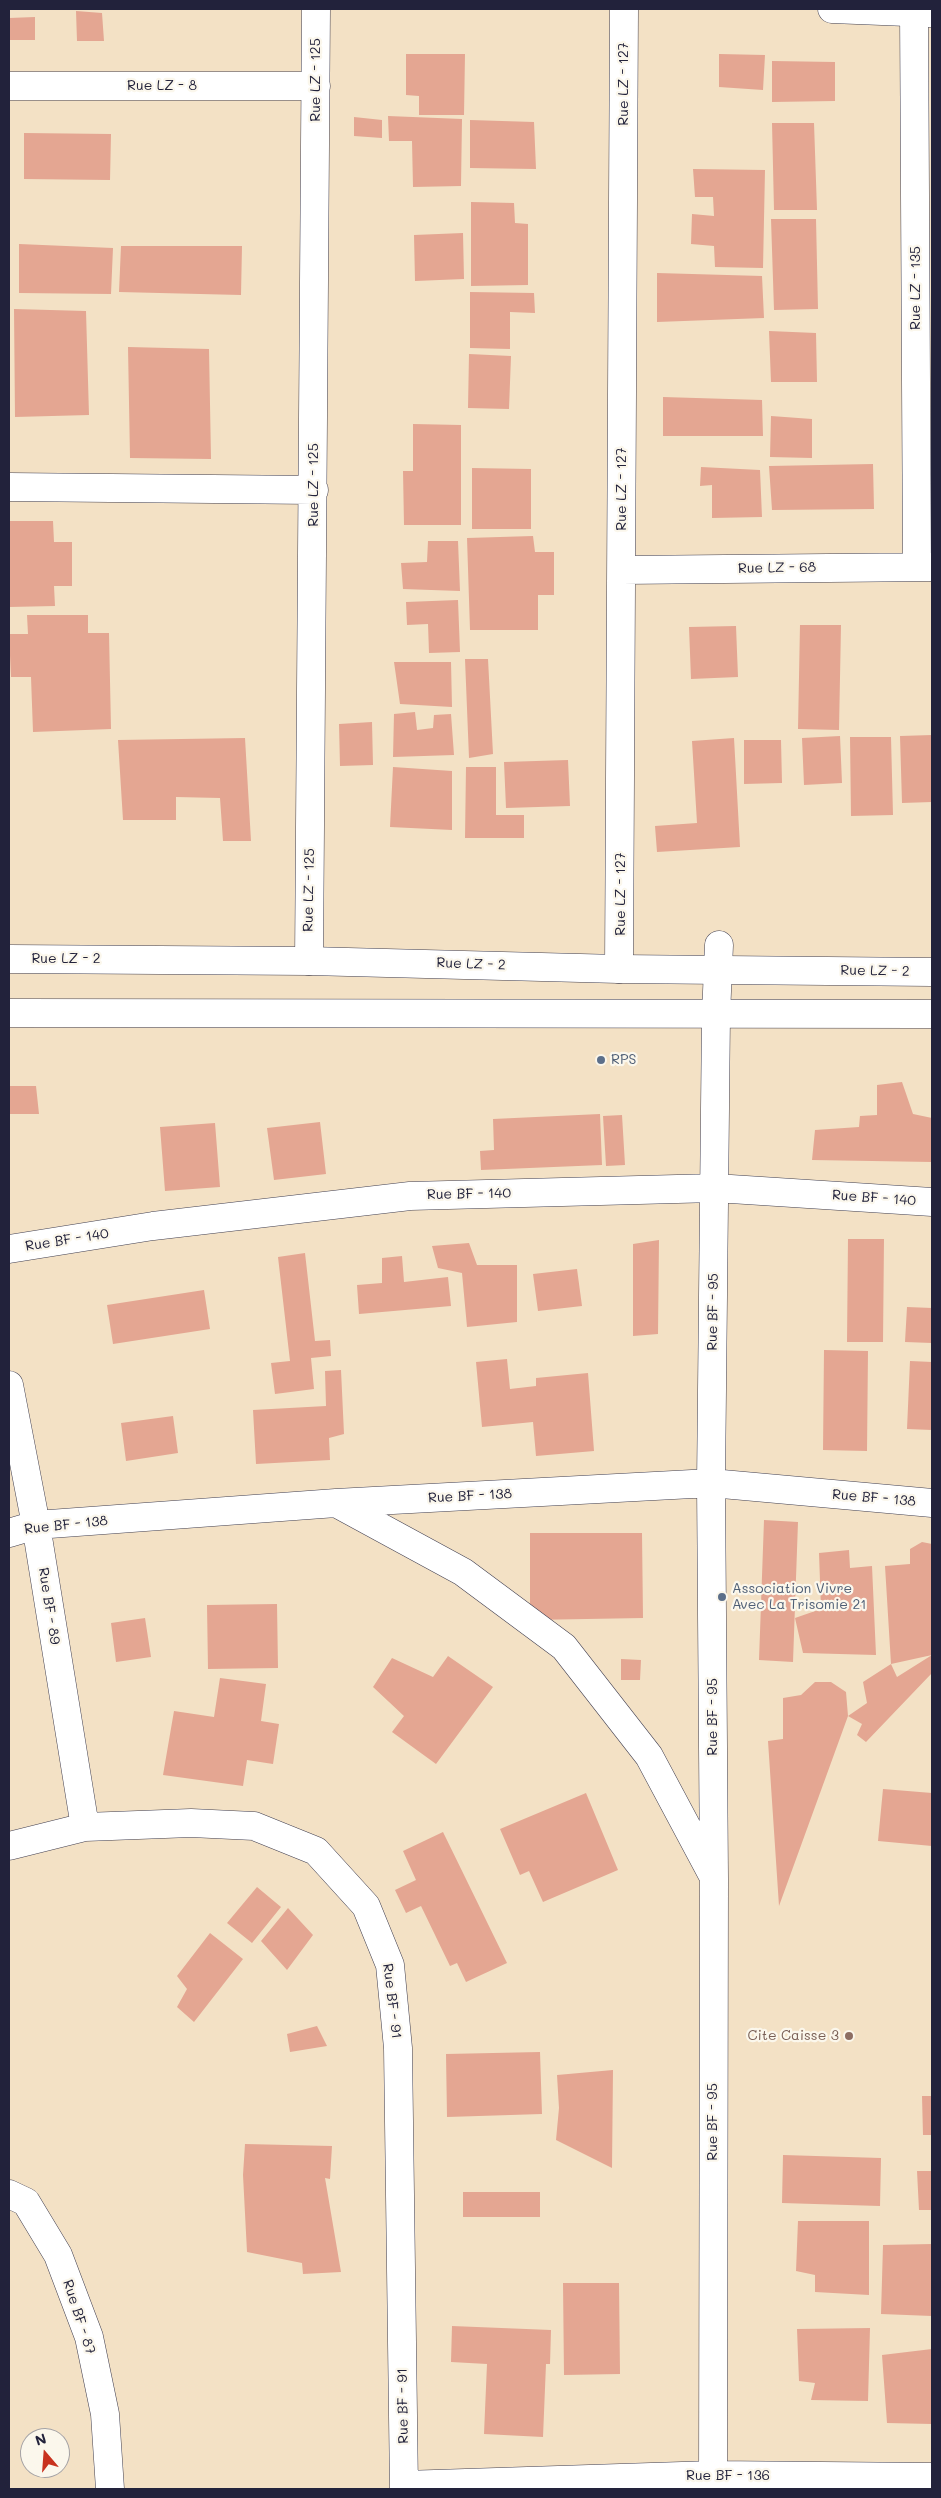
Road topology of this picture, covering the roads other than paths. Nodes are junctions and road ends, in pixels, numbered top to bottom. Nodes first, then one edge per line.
1 (316, 9) edge
2 (624, 9) edge
3 (832, 9) edge
4 (920, 12) edge
5 (9, 86) edge
6 (316, 86) junction
7 (9, 487) edge
8 (314, 490) junction
9 (924, 567) edge
10 (622, 570) junction
11 (719, 957) junction
12 (9, 959) edge
13 (309, 961) junction
14 (619, 969) junction
15 (932, 972) edge
16 (9, 1013) edge
17 (932, 1014) edge
18 (716, 1015) junction
19 (715, 1188) junction
20 (932, 1202) edge
21 (9, 1249) edge
22 (9, 1385) edge
23 (711, 1483) junction
24 (336, 1503) junction
25 (932, 1503) edge
26 (36, 1525) junction
27 (9, 1533) edge
28 (85, 1827) junction
29 (9, 1846) edge
30 (714, 1878) junction
31 (9, 2194) edge
32 (932, 2477) edge
33 (713, 2482) edge
34 (404, 2487) edge
35 (110, 2489) edge

1 - 6 street, Rue LZ - 125
2 - 10 street, Rue LZ - 127
3 - 4 street
4 - 9 street, Rue LZ - 135
5 - 6 street, Rue LZ - 8
6 - 8 street, Rue LZ - 125
7 - 8 street
8 - 13 street, Rue LZ - 125
9 - 10 street, Rue LZ - 68
10 - 14 street, Rue LZ - 127
11 - 14 street, Rue LZ - 2
11 - 15 street, Rue LZ - 2
11 - 18 street, Rue BF - 95
12 - 13 street, Rue LZ - 2
13 - 14 street, Rue LZ - 2
16 - 18 street
17 - 18 street
18 - 19 street, Rue BF - 95
19 - 20 street, Rue BF - 140
19 - 21 street, Rue BF - 140
19 - 23 street, Rue BF - 95
22 - 26 street, Rue BF - 89
23 - 24 street, Rue BF - 138
23 - 25 street, Rue BF - 138
23 - 30 street, Rue BF - 95
24 - 26 street, Rue BF - 138
24 - 30 street
26 - 27 street, Rue BF - 138
26 - 28 street, Rue BF - 89
28 - 29 street, Rue BF - 91
28 - 34 street, Rue BF - 91
30 - 33 street, Rue BF - 95
31 - 35 street, Rue BF - 87
32 - 33 street, Rue BF - 136
33 - 34 street, Rue BF - 136

